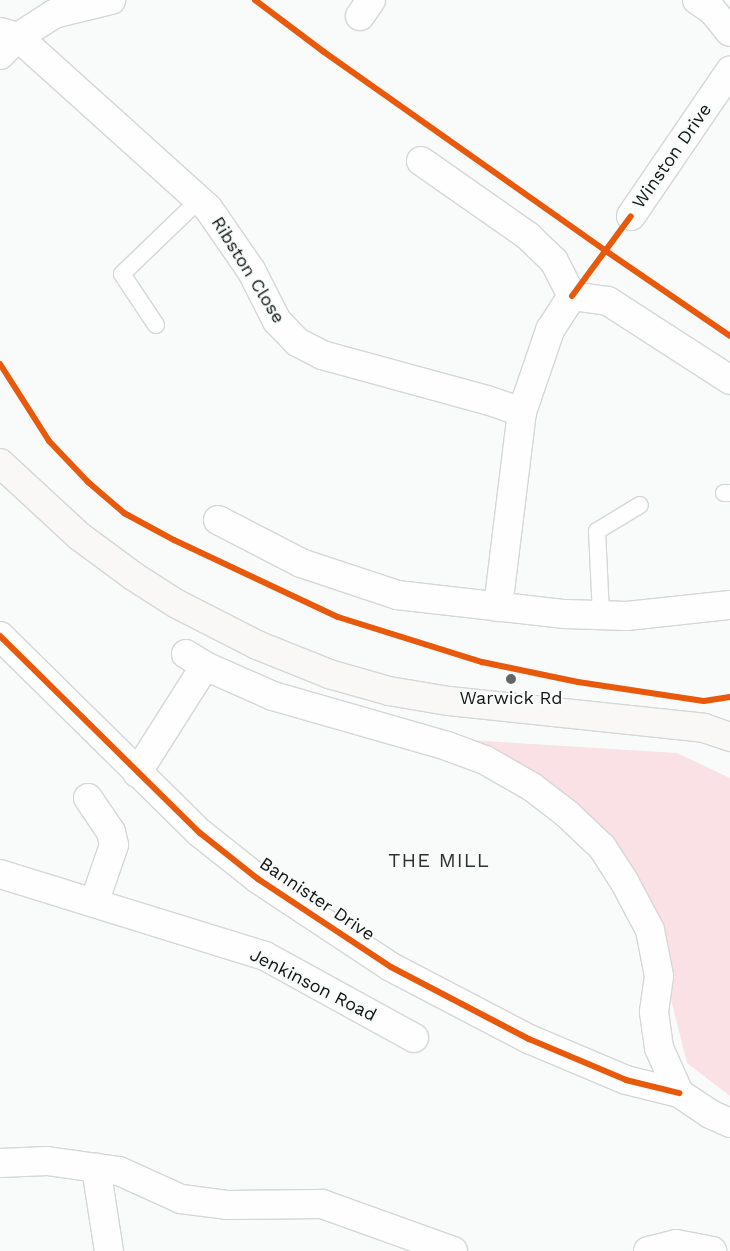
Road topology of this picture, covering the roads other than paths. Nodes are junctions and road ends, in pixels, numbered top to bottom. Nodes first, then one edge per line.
1 (111, 0) edge
2 (696, 0) edge
3 (730, 32) edge
4 (6, 41) edge
5 (730, 71) edge
6 (421, 161) dead end
7 (199, 200) junction
8 (631, 216) dead end
9 (572, 296) junction
10 (156, 325) dead end
11 (730, 380) edge
12 (522, 412) junction
13 (0, 463) edge
14 (640, 505) dead end
15 (218, 520) dead end
16 (730, 605) edge
17 (498, 607) junction
18 (601, 615) junction
19 (0, 636) edge
20 (717, 724) edge
21 (730, 737) edge
22 (138, 773) junction
23 (88, 798) dead end
24 (0, 874) edge
25 (94, 903) junction
26 (414, 1038) dead end
27 (679, 1093) junction
28 (730, 1123) edge
29 (0, 1163) edge
30 (96, 1168) junction
31 (109, 1251) edge
32 (453, 1251) edge
33 (648, 1251) edge
34 (712, 1251) edge

1 - 4 street
2 - 3 street
4 - 7 street, Ribston Close
5 - 8 street, Winston Drive
6 - 9 street
7 - 10 lane
7 - 12 street, Ribston Close
9 - 11 street
9 - 12 street
12 - 17 street
13 - 20 street
14 - 18 lane
15 - 17 street
16 - 18 street
17 - 18 street
19 - 22 street, Bannister Drive
20 - 21 street
22 - 27 street, Bannister Drive
22 - 27 street
23 - 25 street
24 - 25 street, Jenkinson Road
25 - 26 street, Jenkinson Road
27 - 28 street, Bannister Drive
29 - 30 street
30 - 31 street
30 - 32 street
33 - 34 street

